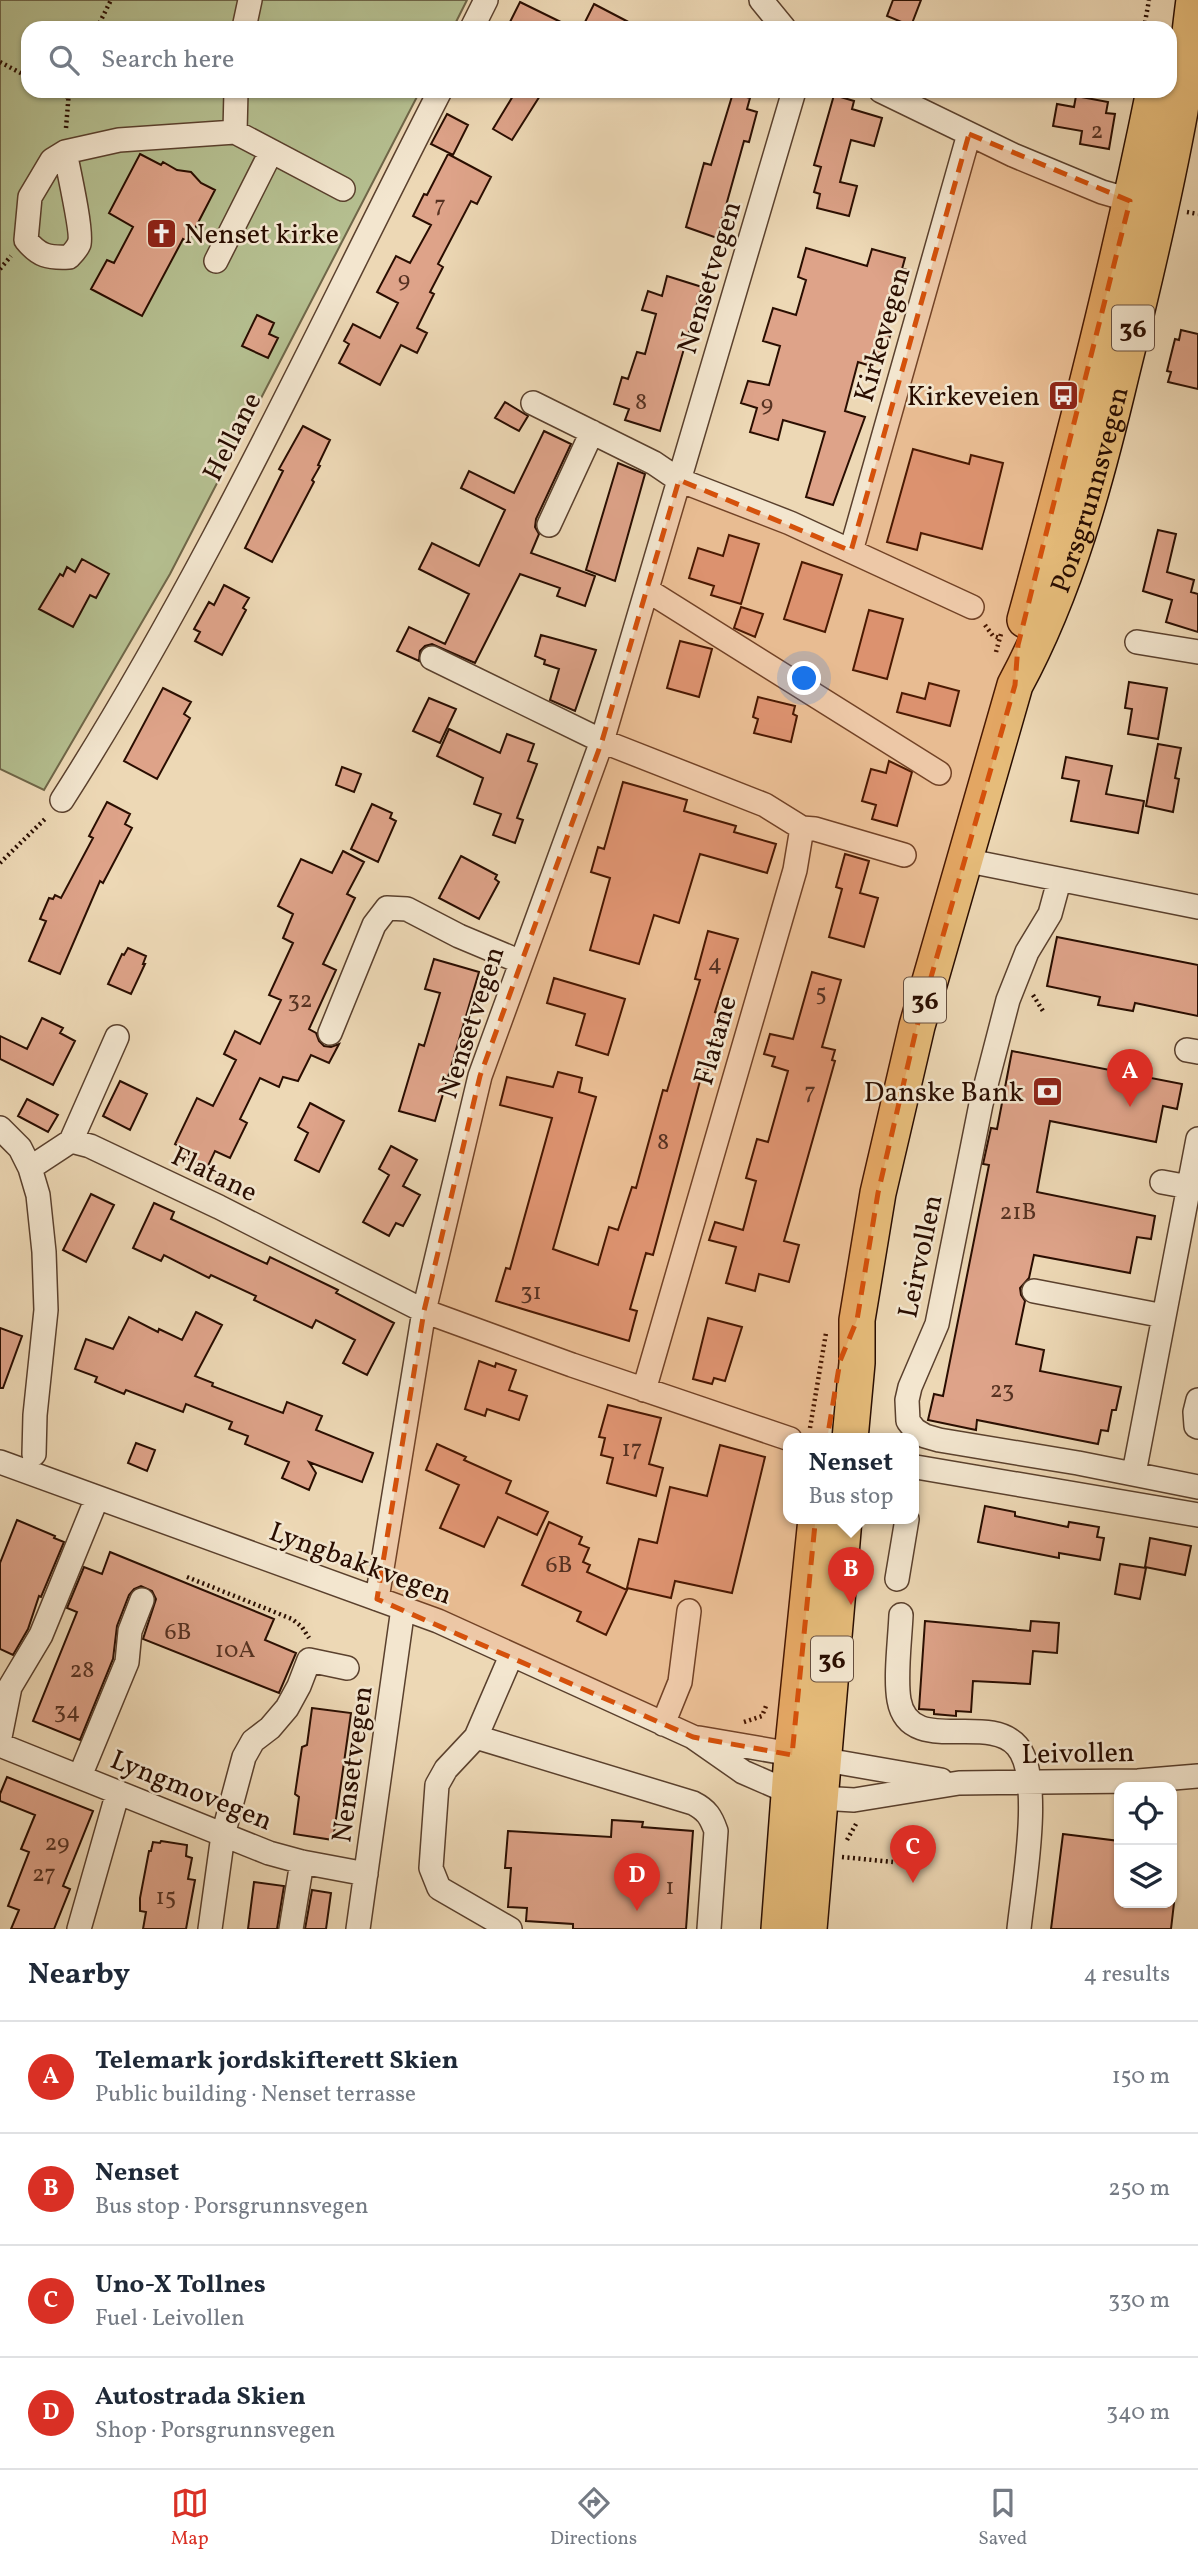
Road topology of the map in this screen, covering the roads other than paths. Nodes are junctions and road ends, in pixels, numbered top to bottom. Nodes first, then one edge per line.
1 (250, 0) edge
2 (486, 0) edge
3 (761, 0) edge
4 (1173, 0) edge
5 (1194, 0) edge
6 (246, 21) edge
7 (476, 21) edge
8 (778, 21) edge
9 (1168, 21) edge
10 (236, 98) edge
11 (436, 98) edge
12 (792, 98) edge
13 (895, 98) edge
14 (1153, 98) edge
15 (235, 132) junction
16 (969, 134) junction
17 (65, 152) road end
18 (271, 152) junction
19 (343, 189) dead end
20 (1145, 205) junction
21 (216, 261) dead end
22 (533, 403) dead end
23 (592, 432) junction
24 (679, 480) junction
25 (549, 525) dead end
26 (851, 551) junction
27 (647, 590) junction
28 (972, 607) dead end
29 (1137, 642) dead end
30 (1198, 652) edge
31 (432, 658) dead end
32 (602, 741) junction
33 (939, 773) dead end
34 (62, 800) road end
35 (802, 828) junction
36 (904, 855) dead end
37 (964, 860) junction
38 (1059, 881) junction
39 (1198, 907) edge
40 (521, 962) junction
41 (330, 1033) dead end
42 (117, 1037) dead end
43 (0, 1128) edge
44 (1198, 1139) edge
45 (71, 1141) junction
46 (30, 1168) junction
47 (1162, 1182) dead end
48 (1189, 1186) junction
49 (1034, 1292) dead end
50 (424, 1311) junction
51 (1164, 1316) junction
52 (857, 1320) junction
53 (644, 1390) junction
54 (1198, 1400) edge
55 (1198, 1427) edge
56 (828, 1433) edge
57 (851, 1433) edge
58 (925, 1436) junction
59 (783, 1437) edge
60 (34, 1454) dead end
61 (919, 1459) edge
62 (0, 1462) edge
63 (1134, 1473) junction
64 (919, 1475) edge
65 (1198, 1487) edge
66 (97, 1498) junction
67 (1198, 1516) edge
68 (816, 1524) edge
69 (843, 1524) edge
70 (906, 1524) edge
71 (897, 1579) dead end
72 (377, 1599) junction
73 (142, 1600) dead end
74 (402, 1608) junction
75 (689, 1611) dead end
76 (901, 1615) dead end
77 (511, 1656) junction
78 (347, 1668) dead end
79 (663, 1724) junction
80 (0, 1737) edge
81 (475, 1737) junction
82 (692, 1737) junction
83 (0, 1745) edge
84 (807, 1757) junction
85 (79, 1776) junction
86 (1198, 1776) edge
87 (959, 1783) junction
88 (1030, 1783) junction
89 (118, 1792) junction
90 (805, 1795) junction
91 (223, 1835) junction
92 (302, 1862) junction
93 (366, 1874) junction
94 (79, 1929) edge
95 (210, 1929) edge
96 (291, 1929) edge
97 (358, 1929) edge
98 (510, 1929) edge
99 (709, 1929) edge
100 (779, 1929) edge
101 (809, 1929) edge
102 (1019, 1929) edge

1 - 6 street
2 - 7 street
3 - 8 street
4 - 9 highway
5 - 20 highway, Porsgrunnsvegen / 36
10 - 15 street
11 - 34 street, Hellane
12 - 24 street, Nensetvegen
13 - 16 street
14 - 20 highway, Porsgrunnsvegen / 36
15 - 17 street
15 - 18 street
16 - 20 street
16 - 26 street, Kirkevegen
18 - 19 street
18 - 21 street
20 - 37 highway, Porsgrunnsvegen / 36
22 - 23 street
23 - 24 street
23 - 25 street
24 - 26 street
24 - 27 street, Nensetvegen
26 - 28 street
27 - 32 street, Nensetvegen
27 - 33 street
29 - 30 street
31 - 32 street
32 - 35 street
32 - 40 street, Nensetvegen
35 - 36 street
35 - 53 street, Flatane
37 - 38 street
37 - 52 highway, Porsgrunnsvegen / 36
38 - 39 street
38 - 58 street, Leirvollen
40 - 41 street
40 - 50 street, Nensetvegen
42 - 45 street
43 - 46 street
44 - 48 street
45 - 46 street
45 - 50 street, Flatane
46 - 60 street
47 - 48 street
48 - 51 street
49 - 51 street
50 - 53 street, Flatane
50 - 72 street, Nensetvegen
51 - 63 street
52 - 56 highway, Porsgrunnsvegen / 36
52 - 57 highway, Porsgrunnsvegen / 36
53 - 59 street, Flatane
54 - 55 street
58 - 61 street
58 - 63 street
62 - 66 street, Lyngbakkvegen
63 - 65 street
64 - 67 street
66 - 72 street, Lyngbakkvegen
66 - 80 street
68 - 84 highway, 36
69 - 84 highway, 36
70 - 71 street
72 - 74 street, Lyngbakkvegen
73 - 85 street
74 - 77 street, Lyngbakkvegen
74 - 93 street, Nensetvegen
75 - 79 street
76 - 88 street
77 - 79 street, Lyngbakkvegen
77 - 81 street
78 - 91 street
79 - 82 street, Lyngbakkvegen
81 - 98 street
81 - 99 street
82 - 84 street, Lyngbakkvegen
82 - 90 street, Lyngbakkvegen
83 - 85 street, Lyngmovegen
84 - 87 street, Leivollen
84 - 90 highway, 36
85 - 89 street, Lyngmovegen
86 - 88 street, Leivollen
87 - 88 street, Leivollen
87 - 90 street, Leivollen
88 - 102 street
89 - 91 street, Lyngmovegen
89 - 94 street
90 - 100 highway, 36
90 - 101 highway, 36
91 - 92 street, Lyngmovegen
91 - 95 street
92 - 93 street, Lyngmovegen
92 - 96 street
93 - 97 street, Nensetvegen

